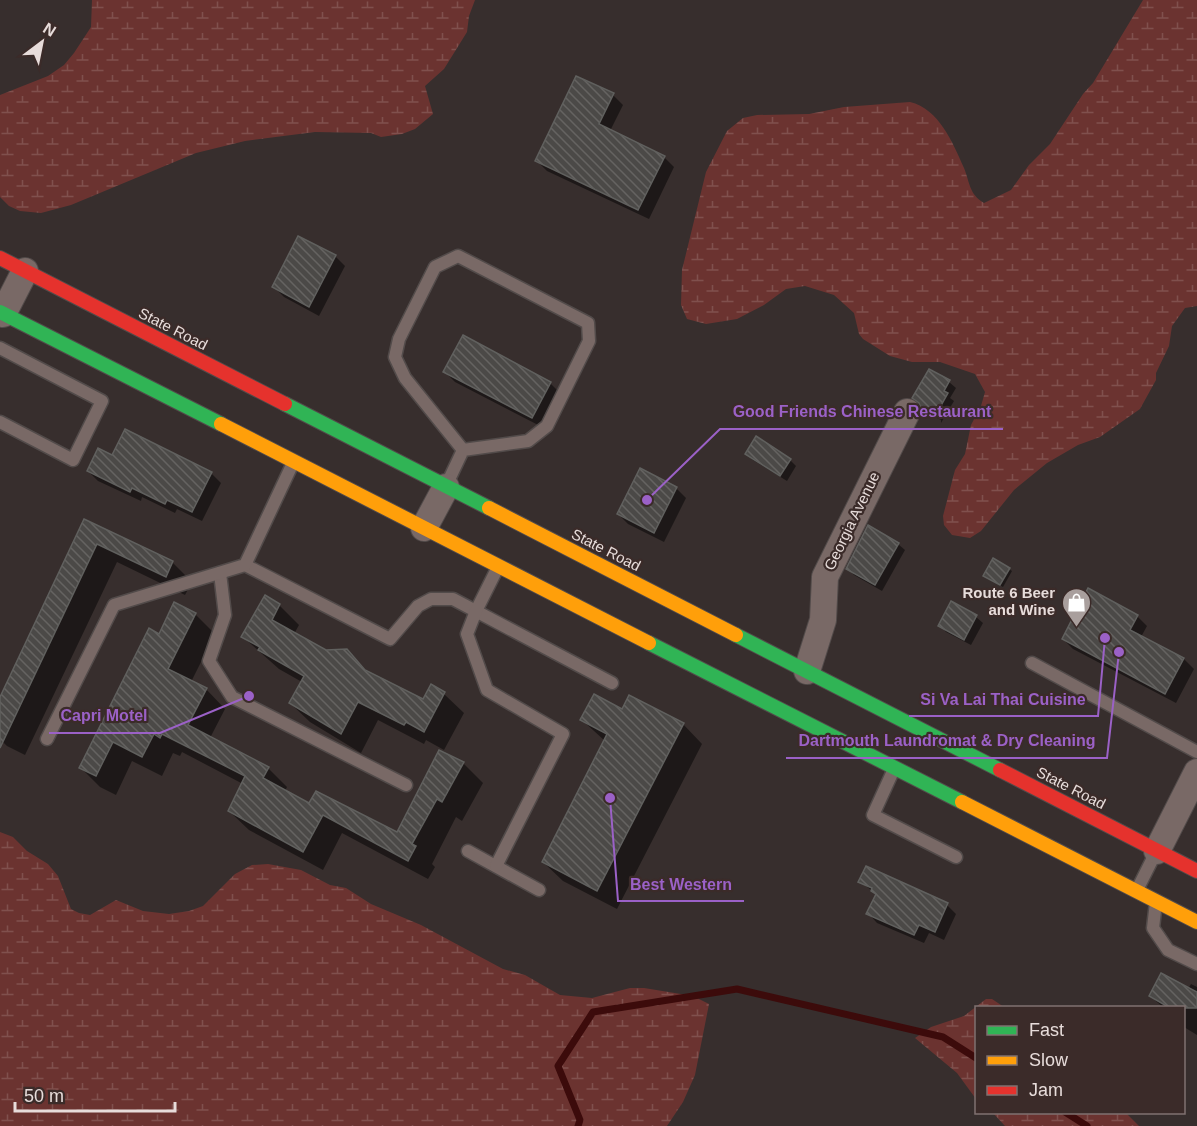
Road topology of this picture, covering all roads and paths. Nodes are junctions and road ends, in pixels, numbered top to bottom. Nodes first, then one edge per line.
1 (0, 258) edge
2 (25, 271) junction
3 (1, 316) edge
4 (0, 348) edge
5 (907, 412) dead end
6 (0, 422) edge
7 (463, 450) junction
8 (293, 461) junction
9 (446, 487) junction
10 (424, 528) junction
11 (244, 566) junction
12 (498, 566) junction
13 (220, 573) junction
14 (476, 611) junction
15 (1032, 663) dead end
16 (807, 670) junction
17 (612, 683) dead end
18 (47, 739) dead end
19 (1197, 752) edge
20 (895, 768) junction
21 (1197, 772) edge
22 (406, 785) dead end
23 (468, 851) dead end
24 (1157, 851) junction
25 (956, 857) dead end
26 (496, 866) junction
27 (1197, 871) edge
28 (539, 890) dead end
29 (1136, 891) junction
30 (1156, 901) junction
31 (1197, 922) edge
32 (1197, 964) edge

1 - 2 main road, State Road
2 - 3 street
2 - 9 main road, State Road
3 - 8 main road
4 - 6 lane
5 - 16 street, Georgia Avenue
7 - 7 lane
7 - 9 lane
8 - 10 main road
8 - 11 lane
9 - 10 street
9 - 16 main road, State Road
10 - 12 main road
11 - 13 lane
11 - 14 lane
12 - 14 lane
12 - 20 main road
13 - 18 lane
13 - 22 lane
14 - 17 lane
14 - 26 lane
15 - 19 lane
16 - 24 main road, State Road
20 - 25 lane
20 - 29 main road
21 - 24 street
23 - 26 lane
24 - 27 main road, State Road
24 - 29 lane
26 - 28 lane
29 - 30 main road
30 - 31 main road
30 - 32 lane

